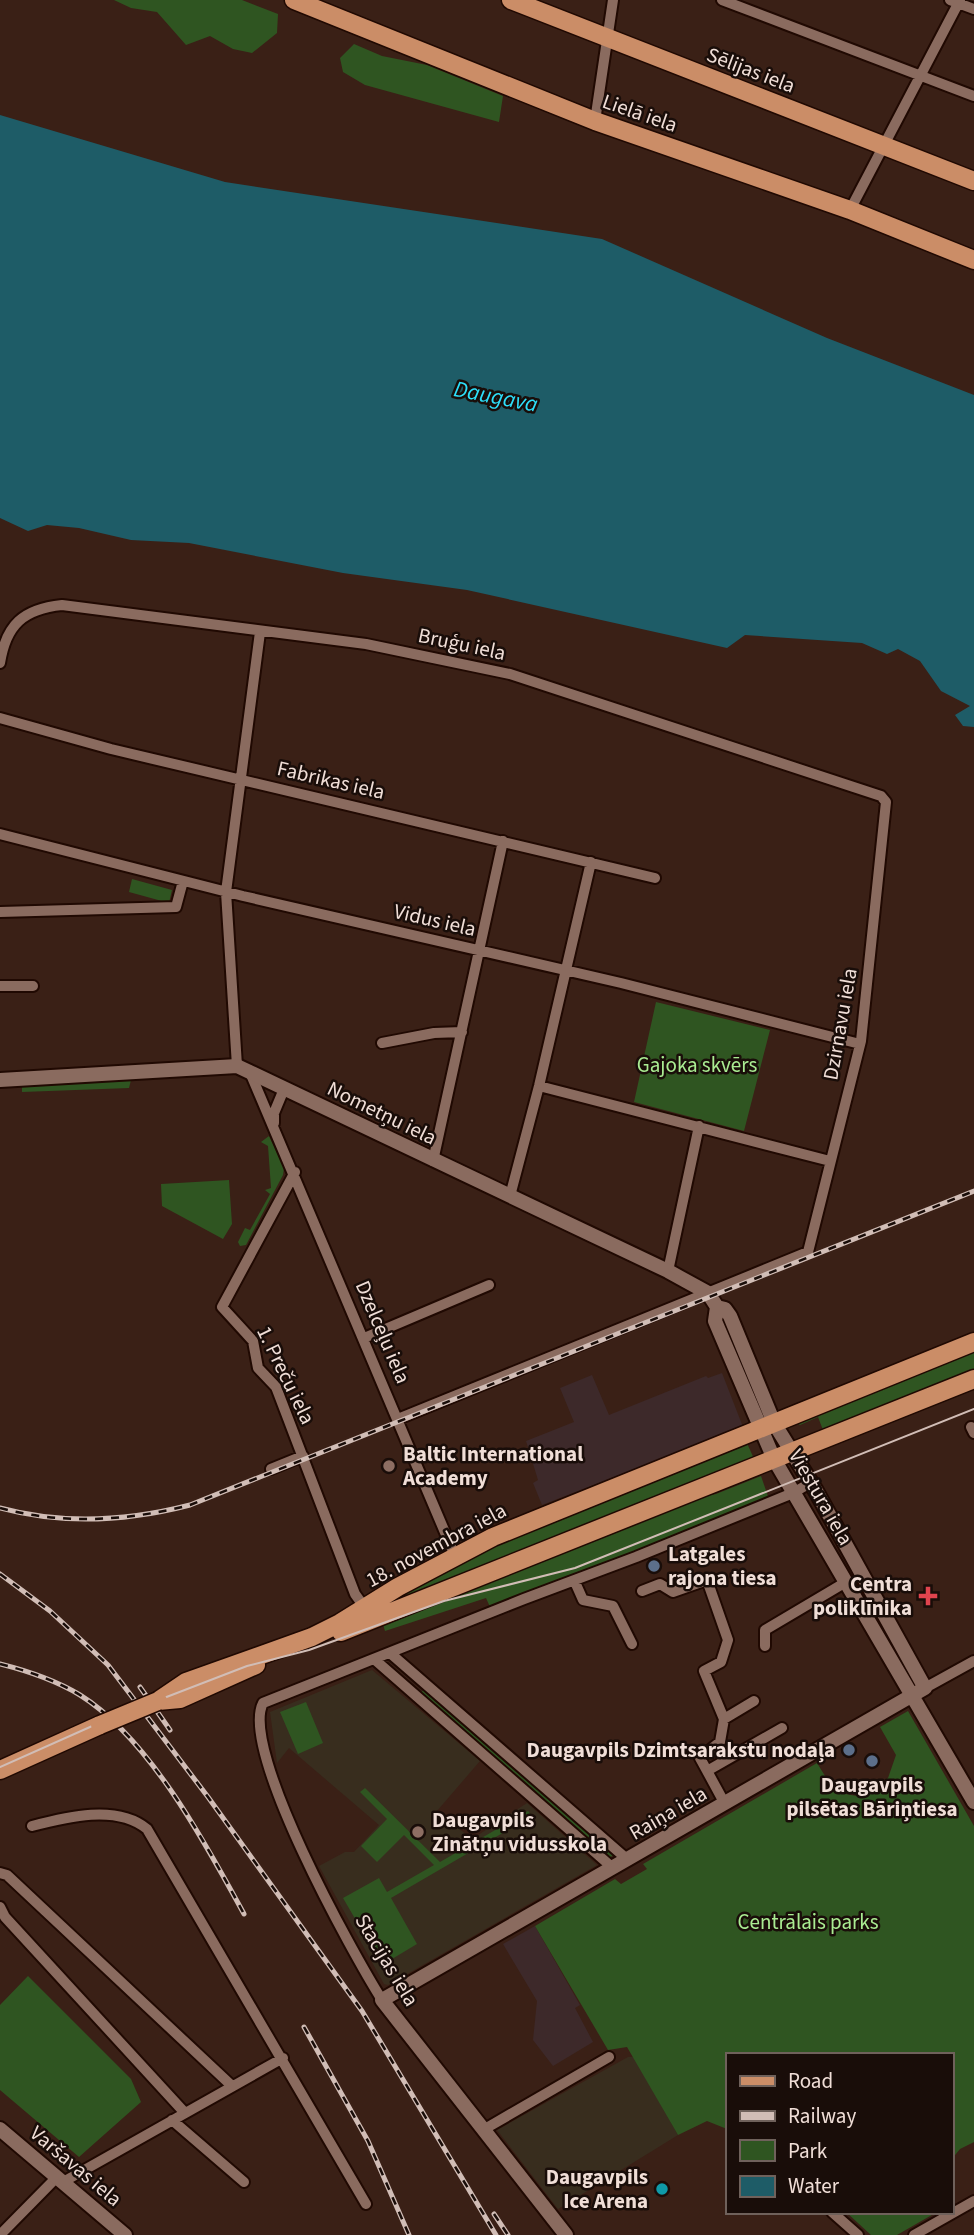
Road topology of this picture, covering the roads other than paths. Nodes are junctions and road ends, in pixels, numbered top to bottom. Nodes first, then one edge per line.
1 (294, 0) edge
2 (511, 0) edge
3 (613, 0) edge
4 (722, 0) edge
5 (956, 1) edge
6 (974, 9) edge
7 (608, 39) junction
8 (921, 76) junction
9 (974, 96) edge
10 (595, 121) junction
11 (882, 145) junction
12 (974, 181) edge
13 (850, 210) junction
14 (974, 260) edge
15 (260, 632) junction
16 (0, 663) edge
17 (0, 718) edge
18 (242, 780) junction
19 (884, 799) joint
20 (0, 834) edge
21 (503, 841) junction
22 (591, 862) junction
23 (654, 878) dead end
24 (183, 881) junction
25 (226, 892) junction
26 (0, 912) edge
27 (480, 950) junction
28 (564, 970) junction
29 (0, 986) edge
30 (33, 986) dead end
31 (462, 1032) junction
32 (382, 1043) dead end
33 (860, 1044) junction
34 (243, 1068) junction
35 (0, 1080) edge
36 (539, 1086) junction
37 (284, 1089) junction
38 (274, 1123) junction
39 (699, 1126) junction
40 (433, 1161) junction
41 (830, 1161) junction
42 (295, 1172) junction
43 (510, 1196) junction
44 (668, 1271) junction
45 (489, 1285) dead end
46 (708, 1293) junction
47 (364, 1338) junction
48 (974, 1342) edge
49 (974, 1378) edge
50 (398, 1419) junction
51 (767, 1426) junction
52 (303, 1456) junction
53 (782, 1456) junction
54 (271, 1469) dead end
55 (810, 1483) junction
56 (793, 1493) junction
57 (456, 1556) junction
58 (575, 1582) junction
59 (846, 1582) junction
60 (642, 1591) dead end
61 (365, 1608) junction
62 (632, 1644) dead end
63 (765, 1646) dead end
64 (390, 1653) junction
65 (374, 1659) junction
66 (974, 1661) edge
67 (422, 1681) junction
68 (925, 1688) junction
69 (412, 1693) junction
70 (913, 1697) junction
71 (158, 1701) junction
72 (754, 1701) dead end
73 (724, 1719) junction
74 (782, 1728) dead end
75 (0, 1770) edge
76 (707, 1771) junction
77 (974, 1802) edge
78 (725, 1804) junction
79 (32, 1826) dead end
80 (628, 1860) junction
81 (613, 1868) junction
82 (4, 1874) edge
83 (0, 1907) edge
84 (383, 2000) junction
85 (609, 2057) dead end
86 (283, 2058) junction
87 (232, 2086) junction
88 (185, 2113) junction
89 (172, 2120) junction
90 (0, 2129) edge
91 (483, 2130) junction
92 (60, 2180) junction
93 (244, 2182) dead end
94 (974, 2201) edge
95 (366, 2204) dead end
96 (953, 2213) edge
97 (834, 2214) edge
98 (951, 2214) edge
99 (0, 2235) edge
100 (125, 2235) edge
101 (566, 2235) edge
102 (858, 2235) edge
103 (914, 2235) edge

1 - 10 main road, Lielā iela
2 - 7 main road, Sēlijas iela
3 - 7 street
4 - 8 street
5 - 6 street
5 - 8 street
7 - 10 street
7 - 11 main road, Sēlijas iela
8 - 9 street
8 - 11 street
10 - 13 main road, Lielā iela
11 - 12 main road, Sēlijas iela
11 - 13 street
13 - 14 main road, Lielā iela
15 - 16 street, Bruģu iela
15 - 18 street
15 - 19 street, Bruģu iela
17 - 18 street, Fabrikas iela
18 - 21 street, Fabrikas iela
18 - 25 street
19 - 33 street, Dzirnavu iela
20 - 24 street, Vidus iela
21 - 22 street, Fabrikas iela
21 - 27 street
22 - 23 street, Fabrikas iela
22 - 28 street
24 - 25 street, Vidus iela
24 - 26 street
25 - 27 street, Vidus iela
25 - 34 street
27 - 28 street, Vidus iela
27 - 31 street
28 - 33 street, Vidus iela
28 - 36 street
29 - 30 street
31 - 32 street
31 - 40 street
33 - 41 street, Dzirnavu iela
34 - 35 street
34 - 37 street, Nometņu iela
34 - 38 street, Dzelceļu iela
36 - 39 street
36 - 43 street
37 - 38 street
37 - 40 street, Nometņu iela
38 - 42 street, Dzelceļu iela
39 - 41 street
39 - 44 street
40 - 43 street, Nometņu iela
41 - 46 street, Dzirnavu iela
42 - 47 street, Dzelceļu iela
42 - 52 street, 1. Preču iela
43 - 44 street, Nometņu iela
44 - 46 street, Nometņu iela
45 - 47 street
46 - 50 street
46 - 51 street, Nometņu iela
47 - 50 street, Dzelceļu iela
48 - 51 main road, 18. novembra iela
49 - 53 main road, 18. novembra iela
50 - 57 street, Dzelceļu iela
51 - 53 street, Viestura iela
51 - 57 main road, 18. novembra iela
52 - 54 street
52 - 61 street, 1. Preču iela
53 - 55 street, Viestura iela
53 - 56 street, Viestura iela
53 - 71 main road, 18. novembra iela
55 - 56 street
55 - 68 street, Viestura iela
56 - 58 street
56 - 59 street, Viestura iela
57 - 61 main road, 18. novembra iela
58 - 62 street
58 - 64 street
59 - 63 street
59 - 70 street, Viestura iela
60 - 73 street
61 - 71 main road, 18. novembra iela
64 - 65 street
64 - 67 street
65 - 69 street
65 - 84 street, Stacijas iela
66 - 68 street, Raiņa iela
67 - 69 street
67 - 80 street
68 - 70 street, Raiņa iela
69 - 81 street
70 - 77 street, Viestura iela
70 - 78 street, Raiņa iela
71 - 75 main road, 18. novembra iela, bridge
72 - 73 street
73 - 76 street
74 - 76 street
76 - 78 street
78 - 80 street, Raiņa iela
79 - 86 street
80 - 81 street, Raiņa iela
81 - 84 street, Raiņa iela
82 - 87 street
83 - 88 street
84 - 91 street, Stacijas iela
85 - 91 street
86 - 87 street
86 - 95 street
87 - 88 street
88 - 89 street
89 - 92 street
89 - 93 street
90 - 92 street, Varšavas iela
91 - 101 street, Stacijas iela
92 - 99 street
92 - 100 street, Varšavas iela
94 - 96 street
97 - 102 street
98 - 103 street

